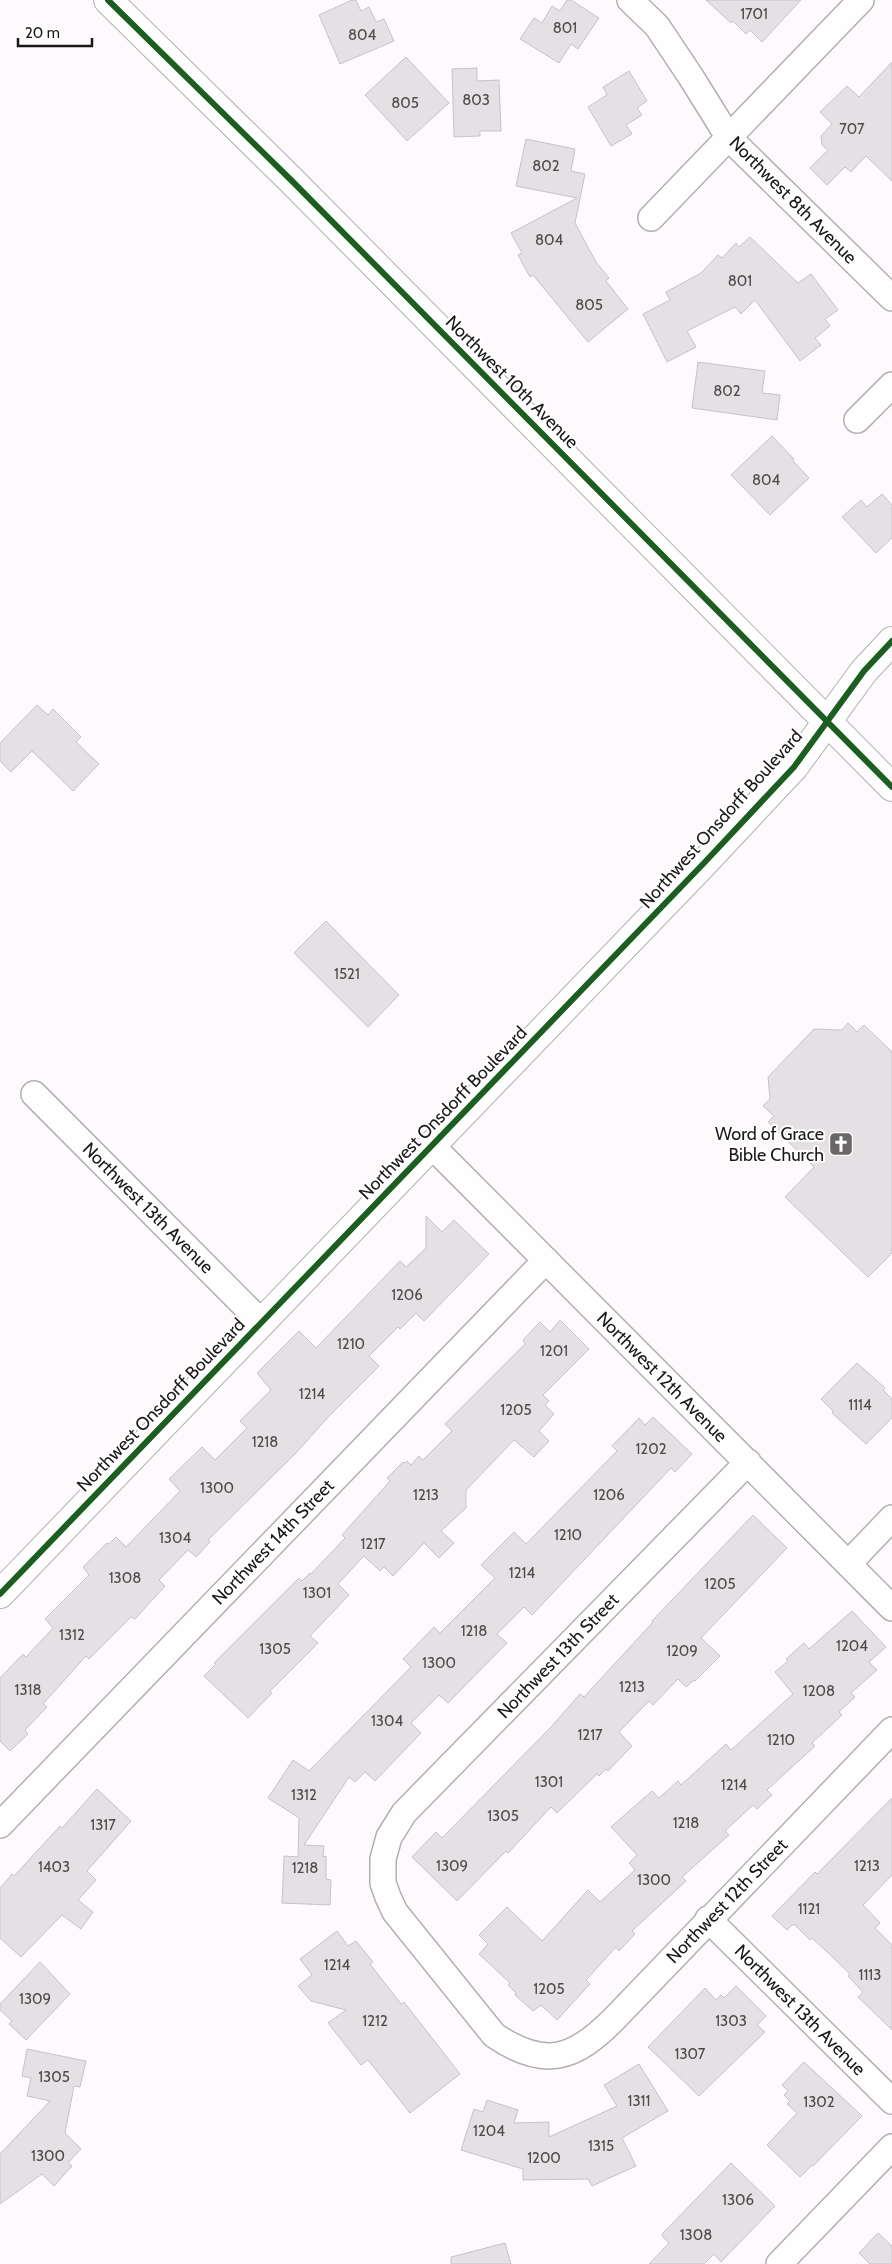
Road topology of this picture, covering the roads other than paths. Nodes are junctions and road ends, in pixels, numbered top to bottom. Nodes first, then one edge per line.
1 (108, 0) edge
2 (630, 0) edge
3 (862, 0) edge
4 (729, 138) junction
5 (651, 218) dead end
6 (892, 298) edge
7 (892, 385) edge
8 (857, 420) dead end
9 (892, 641) edge
10 (827, 722) junction
11 (892, 787) edge
12 (34, 1094) dead end
13 (432, 1146) junction
14 (546, 1260) junction
15 (262, 1323) junction
16 (748, 1462) junction
17 (892, 1518) edge
18 (848, 1563) junction
19 (0, 1594) edge
20 (892, 1608) edge
21 (892, 1730) edge
22 (0, 1825) edge
23 (708, 1920) junction
24 (553, 2055) joint
25 (892, 2100) edge
26 (892, 2147) edge
27 (779, 2264) edge

1 - 10 street, Northwest 10th Avenue
2 - 4 street, Northwest 8th Avenue
3 - 4 street
4 - 5 street
4 - 6 street, Northwest 8th Avenue
7 - 8 street
9 - 10 street, Northwest Onsdorff Boulevard
10 - 11 street, Northwest 10th Avenue
10 - 13 street, Northwest Onsdorff Boulevard
12 - 15 street, Northwest 13th Avenue
13 - 14 street, Northwest 12th Avenue
13 - 15 street, Northwest Onsdorff Boulevard
14 - 16 street, Northwest 12th Avenue
14 - 22 street, Northwest 14th Street
15 - 19 street, Northwest Onsdorff Boulevard
16 - 18 street, Northwest 12th Avenue
16 - 24 street, Northwest 13th Street
17 - 18 street
18 - 20 street, Northwest 12th Avenue
21 - 23 street, Northwest 12th Street
23 - 24 street, Northwest 12th Street
23 - 25 street, Northwest 13th Avenue
26 - 27 street

